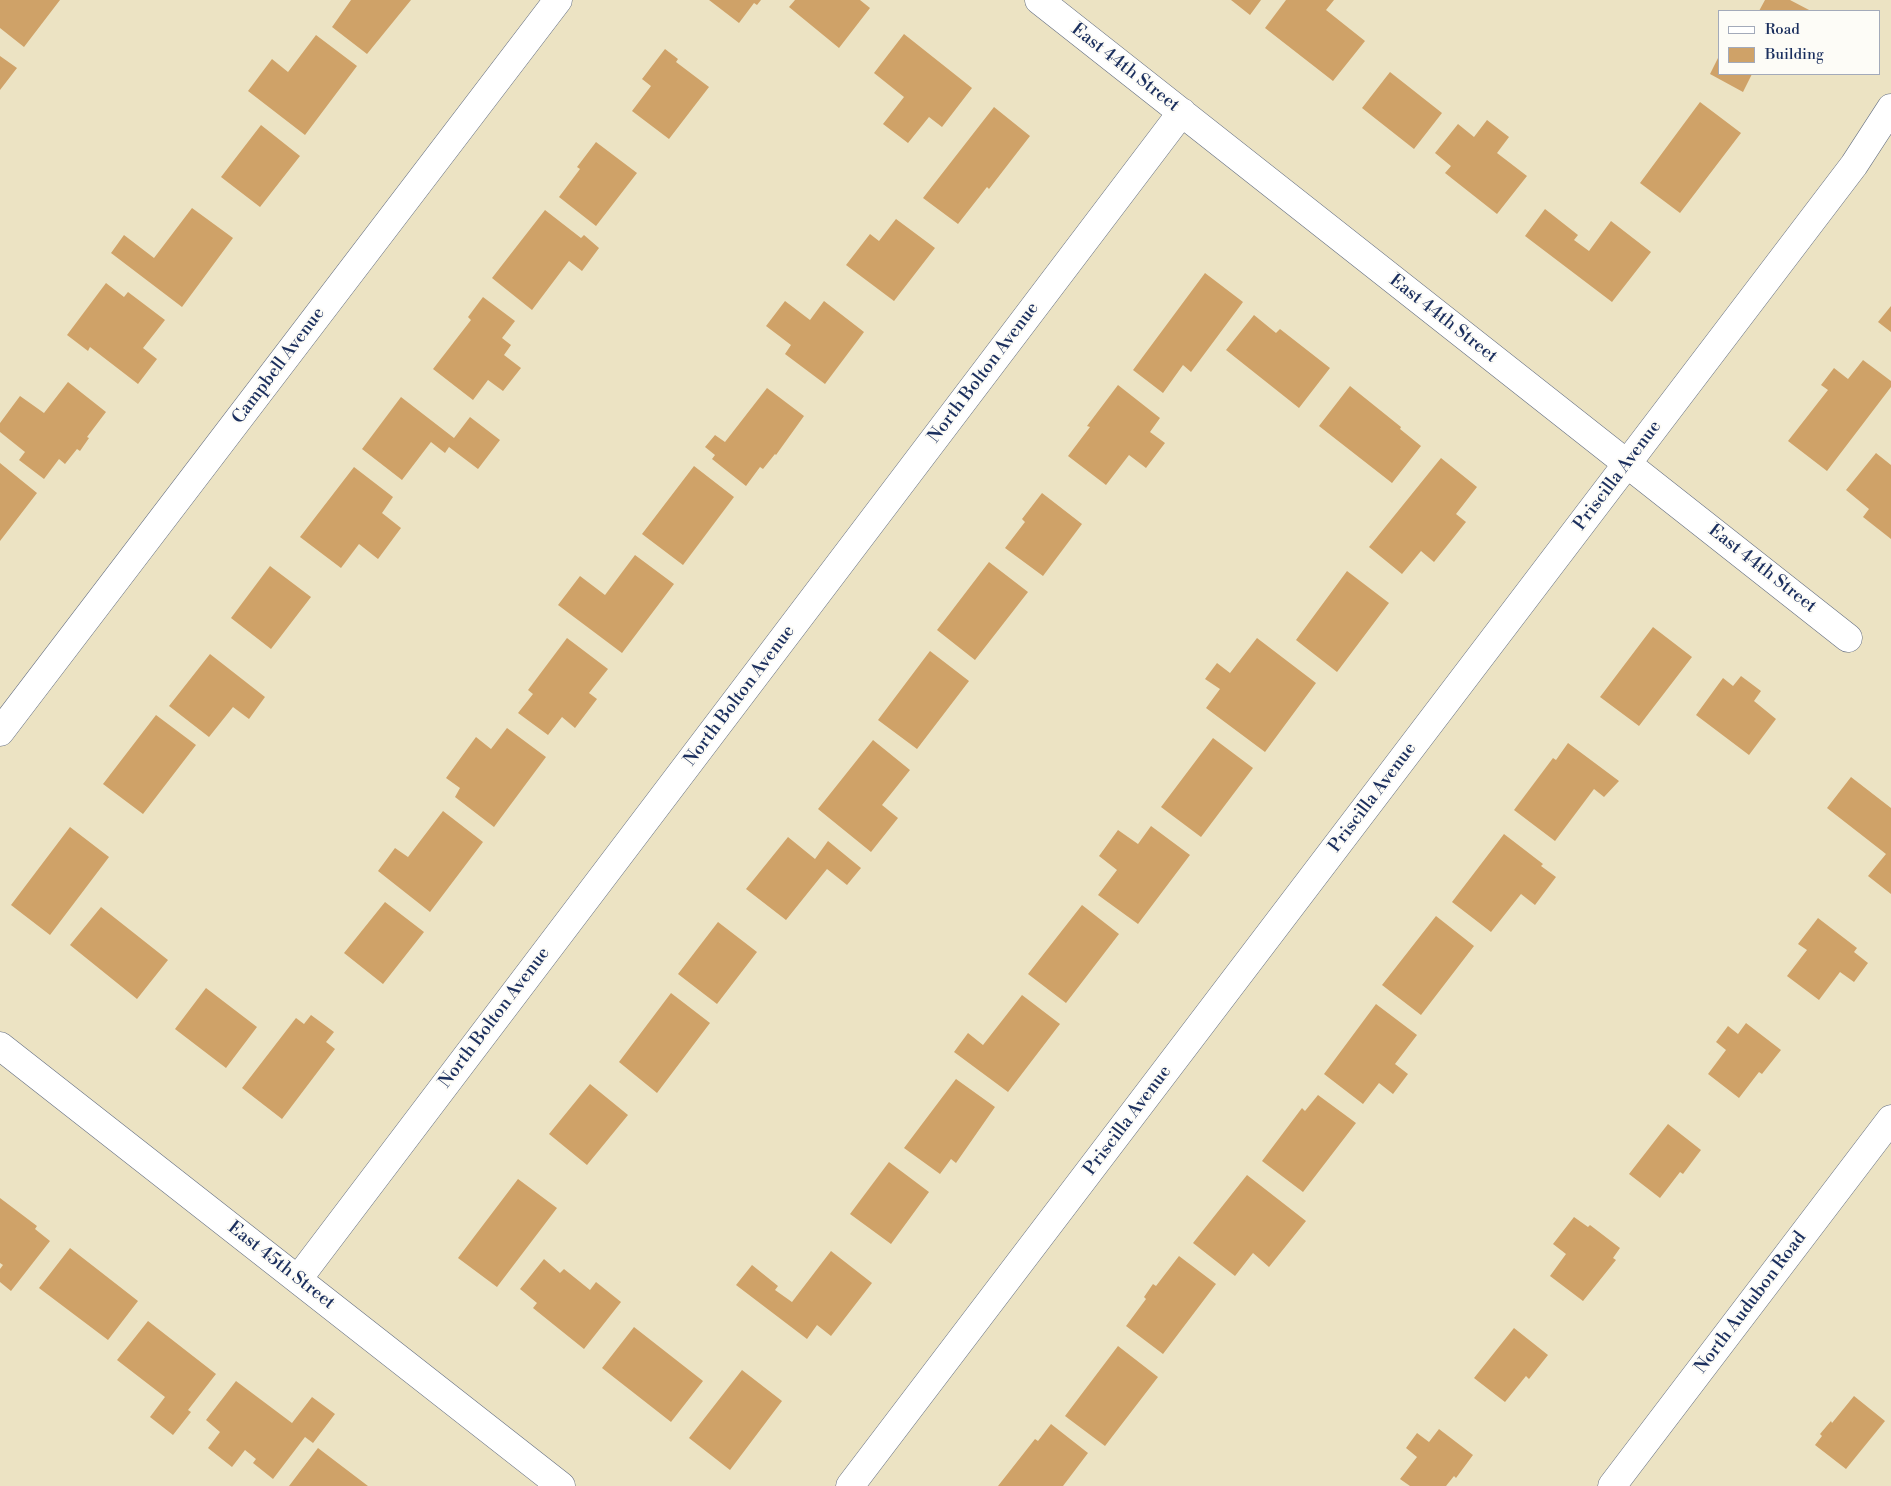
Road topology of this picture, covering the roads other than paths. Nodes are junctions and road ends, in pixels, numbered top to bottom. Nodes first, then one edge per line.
1 (558, 0) edge
2 (1039, 0) edge
3 (1891, 108) edge
4 (1182, 112) junction
5 (1626, 464) junction
6 (1848, 638) dead end
7 (0, 732) edge
8 (0, 1046) edge
9 (1891, 1120) edge
10 (298, 1279) junction
11 (562, 1486) edge
12 (850, 1486) edge
13 (1612, 1486) edge

1 - 7 street, Campbell Avenue
2 - 4 street, East 44th Street
3 - 5 street, Priscilla Avenue
4 - 5 street, East 44th Street
4 - 10 street, North Bolton Avenue
5 - 6 street, East 44th Street
5 - 12 street, Priscilla Avenue
8 - 10 street, East 45th Street
9 - 13 street, North Audubon Road
10 - 11 street, East 45th Street

